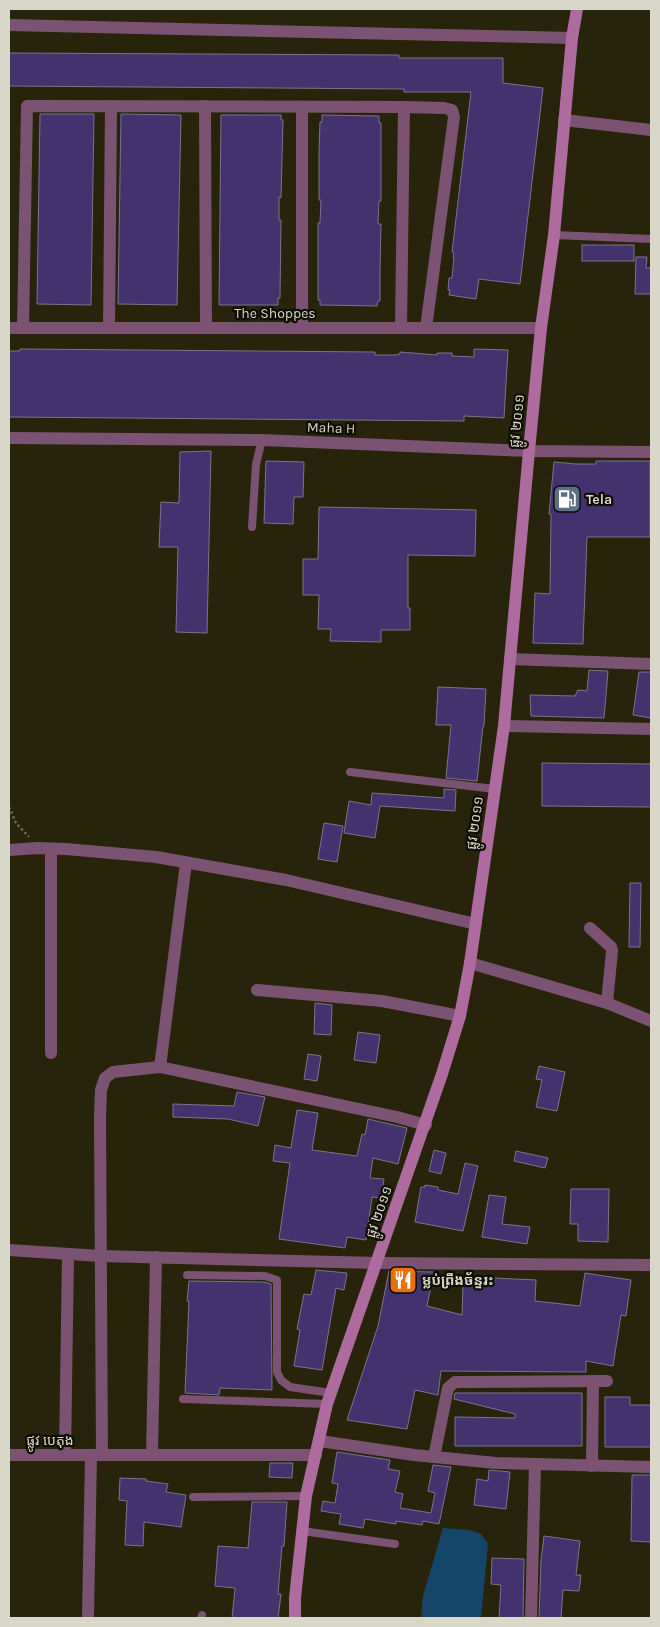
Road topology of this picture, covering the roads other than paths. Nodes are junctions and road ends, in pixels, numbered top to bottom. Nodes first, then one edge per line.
1 (577, 9) edge
2 (9, 25) edge
3 (572, 38) junction
4 (110, 106) junction
5 (205, 106) junction
6 (302, 107) junction
7 (404, 107) junction
8 (564, 120) junction
9 (651, 130) edge
10 (554, 235) junction
11 (651, 239) edge
12 (9, 328) edge
13 (23, 328) junction
14 (109, 328) junction
15 (206, 328) junction
16 (302, 328) junction
17 (401, 328) junction
18 (426, 328) junction
19 (541, 328) junction
20 (9, 438) edge
21 (262, 440) junction
22 (529, 451) junction
23 (651, 452) edge
24 (252, 527) dead end
25 (510, 659) junction
26 (651, 664) edge
27 (504, 726) junction
28 (651, 729) edge
29 (350, 772) dead end
30 (495, 789) junction
31 (44, 848) junction
32 (9, 850) edge
33 (186, 863) junction
34 (476, 924) junction
35 (590, 928) dead end
36 (470, 963) junction
37 (257, 990) dead end
38 (607, 1003) junction
39 (460, 1016) junction
40 (651, 1020) edge
41 (51, 1054) dead end
42 (160, 1067) junction
43 (426, 1125) junction
44 (9, 1250) edge
45 (68, 1254) junction
46 (100, 1256) junction
47 (156, 1257) junction
48 (378, 1262) junction
49 (651, 1265) edge
50 (186, 1275) dead end
51 (593, 1381) junction
52 (607, 1381) dead end
53 (183, 1399) dead end
54 (329, 1399) junction
55 (320, 1441) junction
56 (9, 1455) edge
57 (65, 1455) junction
58 (96, 1455) junction
59 (152, 1455) junction
60 (316, 1455) junction
61 (434, 1457) junction
62 (534, 1465) junction
63 (592, 1466) junction
64 (651, 1467) edge
65 (306, 1496) junction
66 (193, 1497) dead end
67 (302, 1531) junction
68 (396, 1544) dead end
69 (88, 1618) edge
70 (295, 1618) edge
71 (531, 1618) edge

1 - 3 main road, ផ្លូវ ២០១១
2 - 3 street
3 - 8 main road, ផ្លូវ ២០១១
4 - 5 street
4 - 13 street
4 - 14 street
5 - 6 street
5 - 15 street
6 - 7 street
6 - 16 street
7 - 17 street
7 - 18 street
8 - 9 street
8 - 10 main road, ផ្លូវ ២០១១
10 - 11 lane
10 - 19 main road, ផ្លូវ ២០១១
12 - 13 street, The Shoppes
13 - 14 street, The Shoppes
14 - 15 street, The Shoppes
15 - 16 street, The Shoppes
16 - 17 street, The Shoppes
17 - 18 street, The Shoppes
18 - 19 street, The Shoppes
19 - 22 main road, ផ្លូវ ២០១១
20 - 21 street, Maha H
21 - 22 street, Maha H
21 - 24 lane
22 - 23 street, Maha H
22 - 25 main road, ផ្លូវ ២០១១
25 - 26 street
25 - 27 main road, ផ្លូវ ២០១១
27 - 28 street
27 - 30 main road, ផ្លូវ ២០១១
29 - 30 lane
30 - 34 main road, ផ្លូវ ២០១១
31 - 32 street
31 - 33 street
31 - 41 street
33 - 34 street
33 - 42 street
34 - 36 main road, ផ្លូវ ២០១១
35 - 38 street
36 - 38 street
36 - 39 main road, ផ្លូវ ២០១១
37 - 39 street
38 - 40 street
39 - 43 main road, ផ្លូវ ២០១១
42 - 43 street
42 - 46 street
43 - 48 main road, ផ្លូវ ២០១១
44 - 45 street
45 - 46 street
45 - 57 street
46 - 47 street
46 - 58 street
47 - 48 street
47 - 59 street
48 - 49 street
48 - 54 main road, ផ្លូវ ២០១១
50 - 54 lane
51 - 52 street
51 - 61 street
51 - 63 street
53 - 54 lane
54 - 55 main road, ផ្លូវ ២០១១
55 - 60 main road, ផ្លូវ ២០១១
55 - 61 street
56 - 57 street, ផ្លូវ បេតុង
57 - 58 street, ផ្លូវ បេតុង
58 - 59 street, ផ្លូវ បេតុង
58 - 69 street
59 - 60 street, ផ្លូវ បេតុង
60 - 65 main road, ផ្លូវ ២០១១
61 - 62 street
62 - 63 street
62 - 71 street
63 - 64 street
65 - 66 lane
65 - 67 main road, ផ្លូវ ២០១១
67 - 68 lane
67 - 70 main road, ផ្លូវ ២០១១

